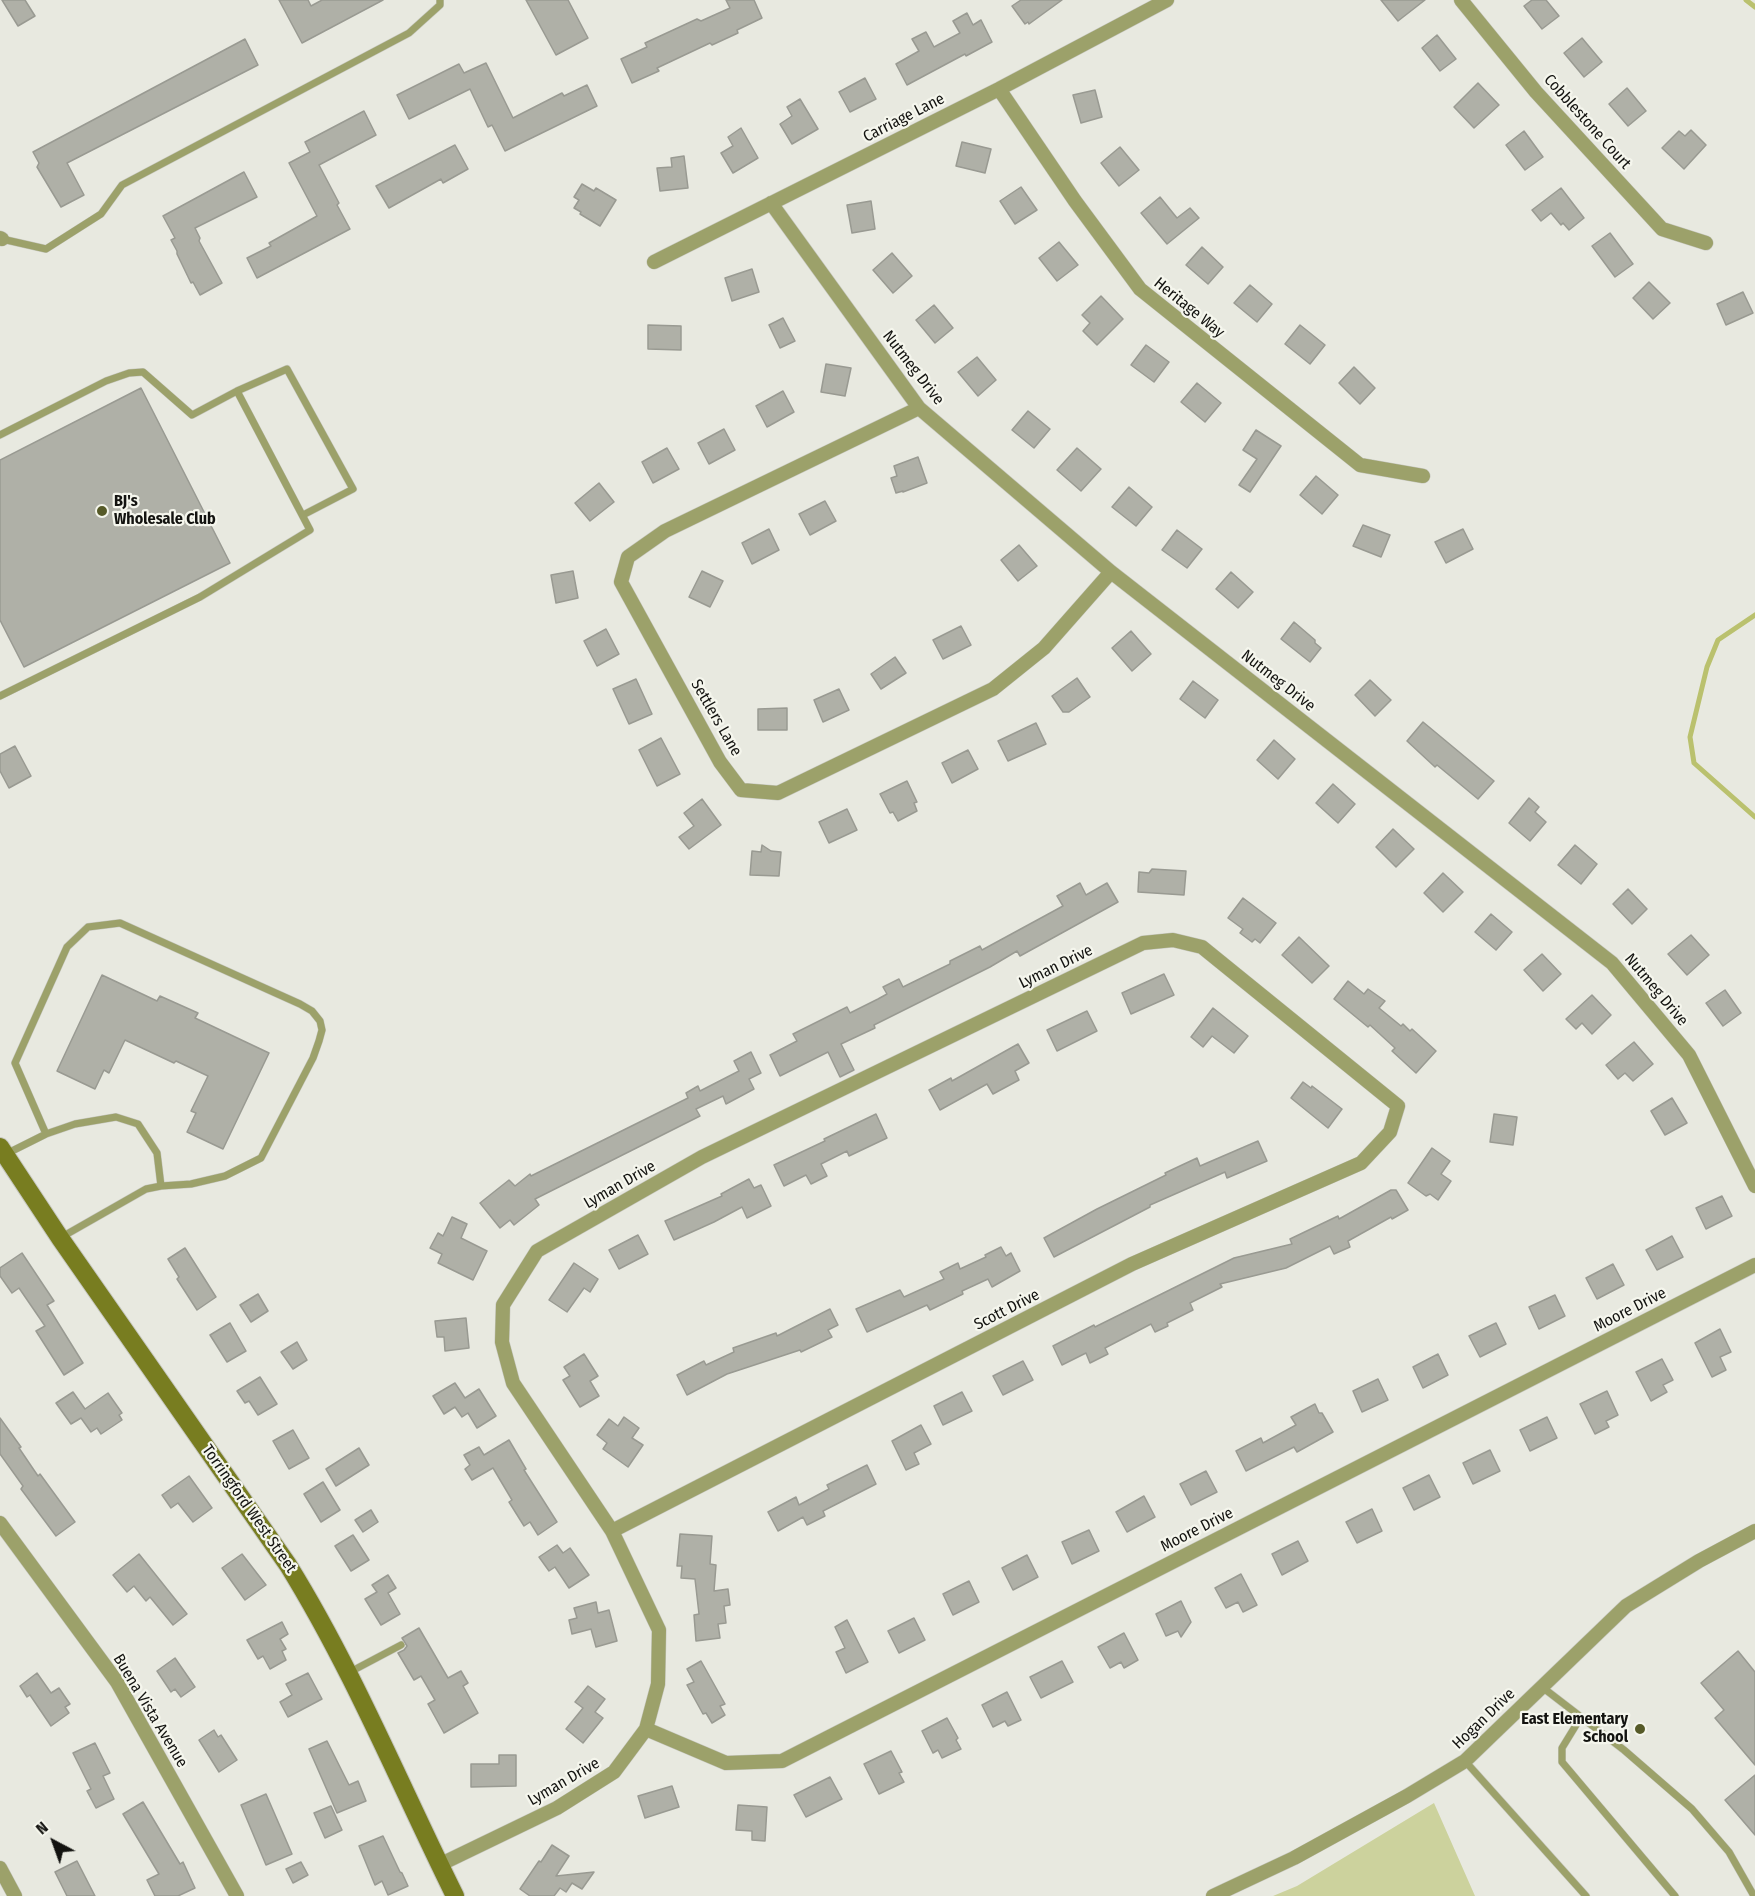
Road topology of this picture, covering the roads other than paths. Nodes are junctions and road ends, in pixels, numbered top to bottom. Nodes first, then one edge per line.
1 (440, 0) edge
2 (1167, 0) edge
3 (1461, 0) edge
4 (999, 89) junction
5 (771, 203) junction
6 (1, 239) edge
7 (1706, 243) dead end
8 (654, 262) dead end
9 (237, 391) junction
10 (919, 408) junction
11 (0, 435) edge
12 (1422, 476) dead end
13 (303, 515) junction
14 (1111, 572) junction
15 (0, 696) edge
16 (1398, 1106) joint
17 (46, 1134) junction
18 (2, 1151) edge
19 (161, 1186) junction
20 (1755, 1186) edge
21 (60, 1238) junction
22 (1755, 1265) edge
23 (0, 1523) edge
24 (612, 1531) junction
25 (1755, 1531) edge
26 (401, 1645) dead end
27 (348, 1672) junction
28 (1541, 1687) junction
29 (1581, 1717) junction
30 (646, 1729) junction
31 (1465, 1761) junction
32 (440, 1865) junction
33 (0, 1868) edge
34 (15, 1896) edge
35 (237, 1896) edge
36 (455, 1896) edge
37 (1213, 1896) edge
38 (1586, 1896) edge
39 (1675, 1896) edge
40 (1754, 1896) edge

1 - 6 lane
2 - 4 street, Carriage Lane
3 - 7 street, Cobblestone Court
4 - 5 street, Carriage Lane
4 - 12 street, Heritage Way
5 - 8 street, Carriage Lane
5 - 10 street, Nutmeg Drive
9 - 11 lane
9 - 13 lane
9 - 13 lane
10 - 14 street, Nutmeg Drive
10 - 14 street, Settlers Lane
13 - 15 lane
14 - 20 street, Nutmeg Drive
16 - 24 street, Scott Drive
16 - 24 street, Lyman Drive
17 - 18 lane
17 - 19 lane
17 - 19 lane
18 - 21 main road, Torringford West Street
19 - 21 lane
21 - 27 main road, Torringford West Street
22 - 30 street, Moore Drive
23 - 35 street, Buena Vista Avenue
24 - 30 street, Lyman Drive
25 - 28 street, Hogan Drive
26 - 27 lane
27 - 32 main road, Torringford West Street
28 - 29 lane
28 - 31 street, Hogan Drive
29 - 39 lane
29 - 40 lane
30 - 32 street, Lyman Drive
31 - 37 street, Hogan Drive
31 - 38 lane
32 - 36 main road, Torringford West Street
33 - 34 street

